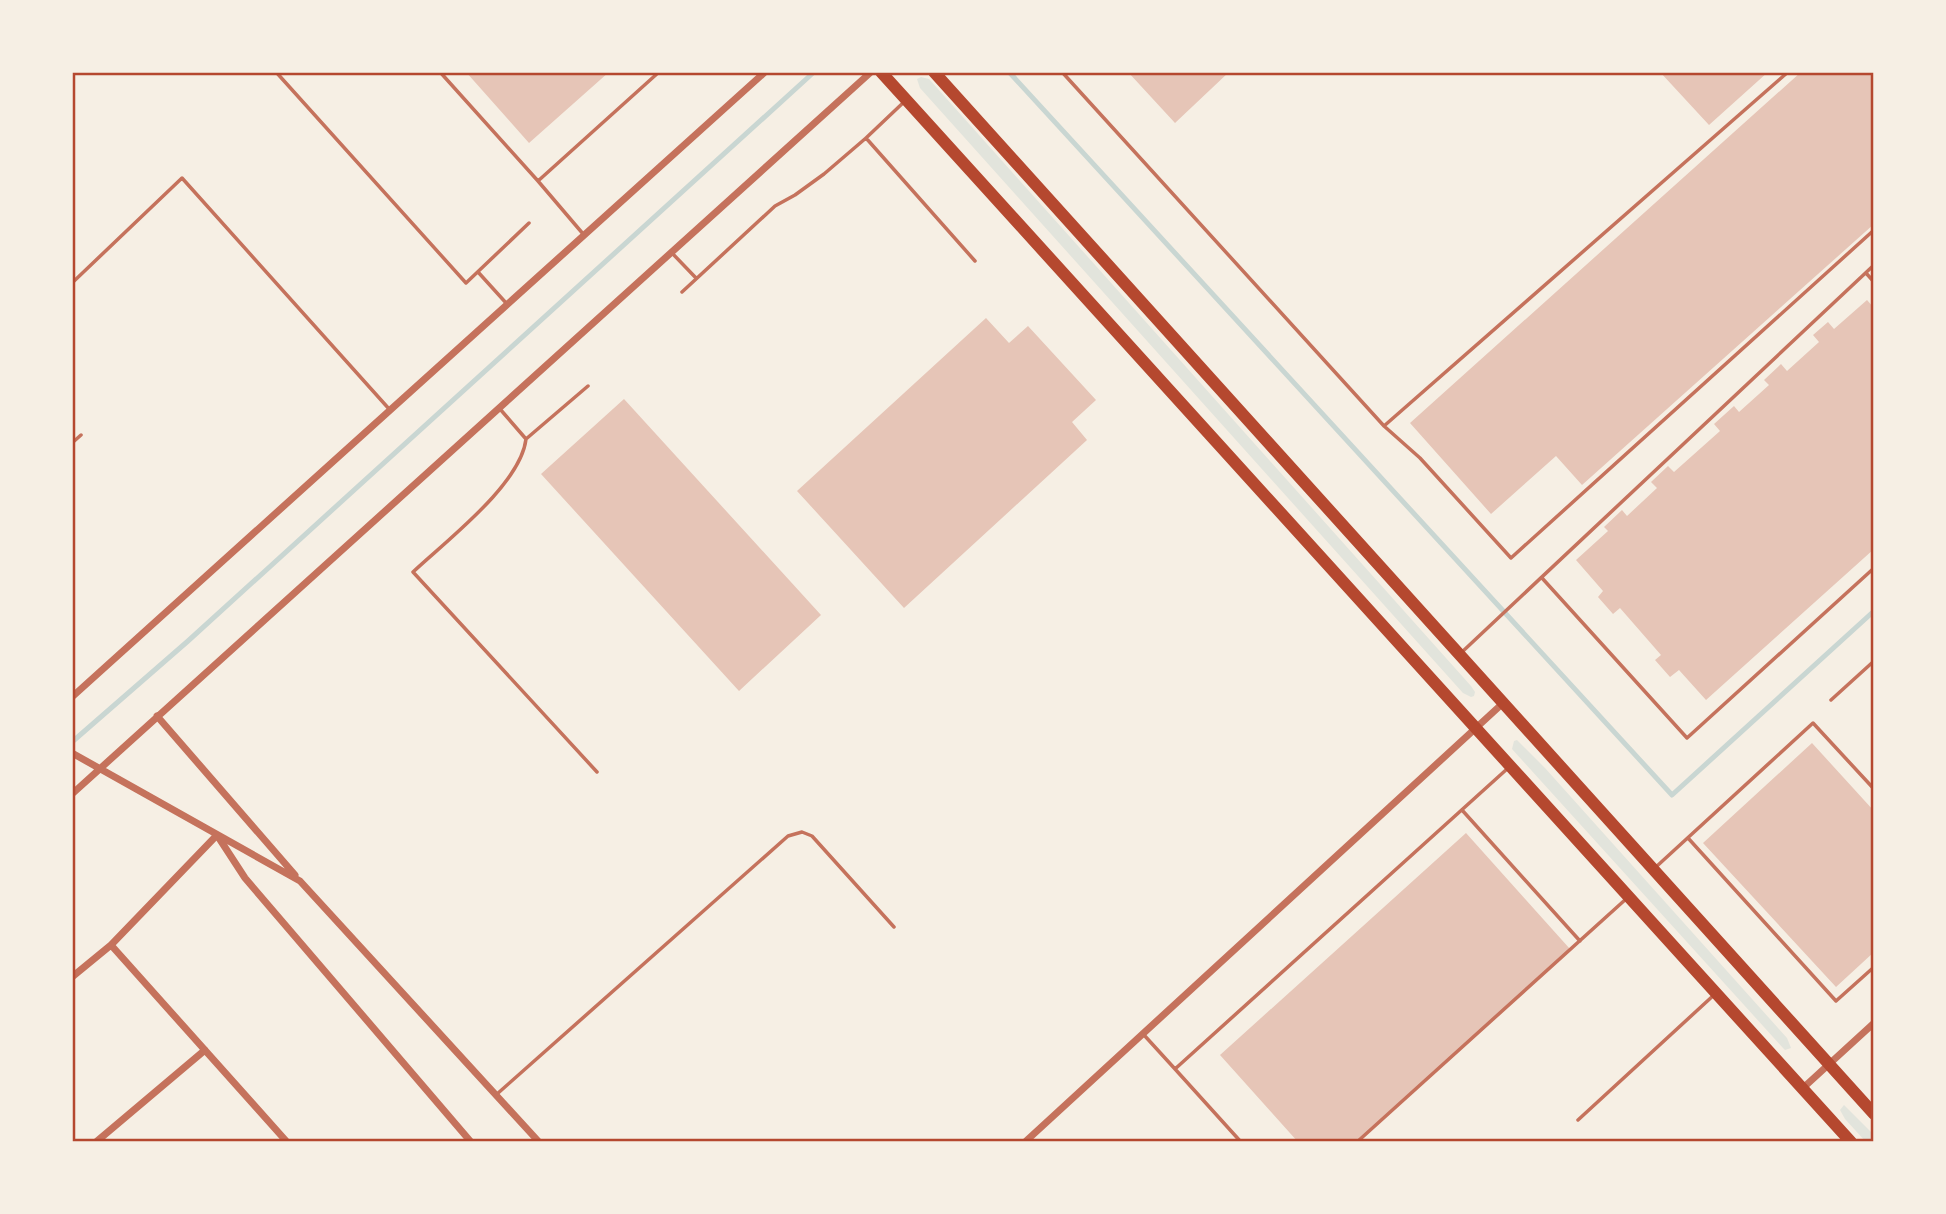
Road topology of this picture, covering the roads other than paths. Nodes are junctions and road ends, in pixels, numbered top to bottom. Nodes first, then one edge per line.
1 (276, 72) edge
2 (440, 72) edge
3 (659, 72) edge
4 (765, 72) edge
5 (871, 72) edge
6 (881, 72) edge
7 (934, 72) edge
8 (1062, 72) edge
9 (1788, 72) edge
10 (907, 100) junction
11 (866, 138) junction
12 (538, 181) junction
13 (529, 223) dead end
14 (1874, 230) edge
15 (584, 235) junction
16 (671, 252) junction
17 (975, 261) dead end
18 (1874, 265) edge
19 (478, 272) junction
20 (1866, 273) junction
21 (696, 278) junction
22 (1874, 282) edge
23 (72, 283) edge
24 (682, 292) dead end
25 (507, 304) junction
26 (588, 386) dead end
27 (499, 407) junction
28 (390, 410) junction
29 (1384, 426) junction
30 (81, 435) dead end
31 (526, 439) junction
32 (72, 443) edge
33 (1874, 568) edge
34 (1542, 579) junction
35 (1459, 656) junction
36 (1874, 661) edge
37 (72, 697) edge
38 (1831, 700) dead end
39 (1502, 704) junction
40 (157, 716) junction
41 (1477, 727) junction
42 (76, 755) edge
43 (1511, 765) junction
44 (98, 769) junction
45 (597, 772) dead end
46 (1874, 789) edge
47 (72, 794) edge
48 (1462, 810) junction
49 (217, 835) junction
50 (1688, 838) junction
51 (1653, 870) junction
52 (300, 881) junction
53 (1629, 896) junction
54 (894, 927) dead end
55 (1580, 941) junction
56 (111, 945) junction
57 (1874, 967) edge
58 (72, 977) edge
59 (1716, 992) junction
60 (1874, 1023) edge
61 (1143, 1034) junction
62 (205, 1050) junction
63 (1829, 1064) junction
64 (1175, 1069) junction
65 (1802, 1088) junction
66 (496, 1096) junction
67 (1874, 1114) edge
68 (1578, 1120) dead end
69 (96, 1142) edge
70 (287, 1142) edge
71 (471, 1142) edge
72 (538, 1142) edge
73 (1025, 1142) edge
74 (1241, 1142) edge
75 (1357, 1142) edge
76 (1851, 1142) edge

1 - 19 lane
2 - 12 lane
3 - 12 lane
4 - 15 street
5 - 16 street
6 - 10 main road
7 - 35 main road
8 - 29 lane
9 - 29 lane
10 - 11 lane
10 - 41 main road
11 - 17 lane
11 - 21 lane
12 - 15 lane
13 - 19 lane
14 - 29 lane
15 - 25 street
16 - 21 lane
16 - 27 street
18 - 20 lane
19 - 25 lane
20 - 22 lane
20 - 34 lane
21 - 24 lane
23 - 28 lane
25 - 28 street
26 - 31 lane
27 - 31 lane
27 - 40 street
28 - 37 street
30 - 32 lane
31 - 45 lane
33 - 34 lane
34 - 35 lane
35 - 39 main road
36 - 38 lane
39 - 41 street
39 - 51 main road
40 - 44 street
40 - 52 street
41 - 43 main road
41 - 61 street
42 - 44 street
43 - 48 lane
43 - 53 main road
44 - 47 street
44 - 49 street
46 - 50 lane
48 - 55 lane
48 - 64 lane
49 - 52 street
49 - 56 street
49 - 71 street
50 - 51 lane
50 - 57 lane
51 - 63 main road
52 - 66 street
53 - 55 lane
53 - 59 main road
54 - 66 lane
55 - 75 lane
56 - 58 street
56 - 62 street
59 - 65 main road
59 - 68 lane
60 - 63 street
61 - 64 lane
61 - 73 street
62 - 69 street
62 - 70 street
63 - 65 street
63 - 67 main road
64 - 74 lane
65 - 76 main road
66 - 72 street

